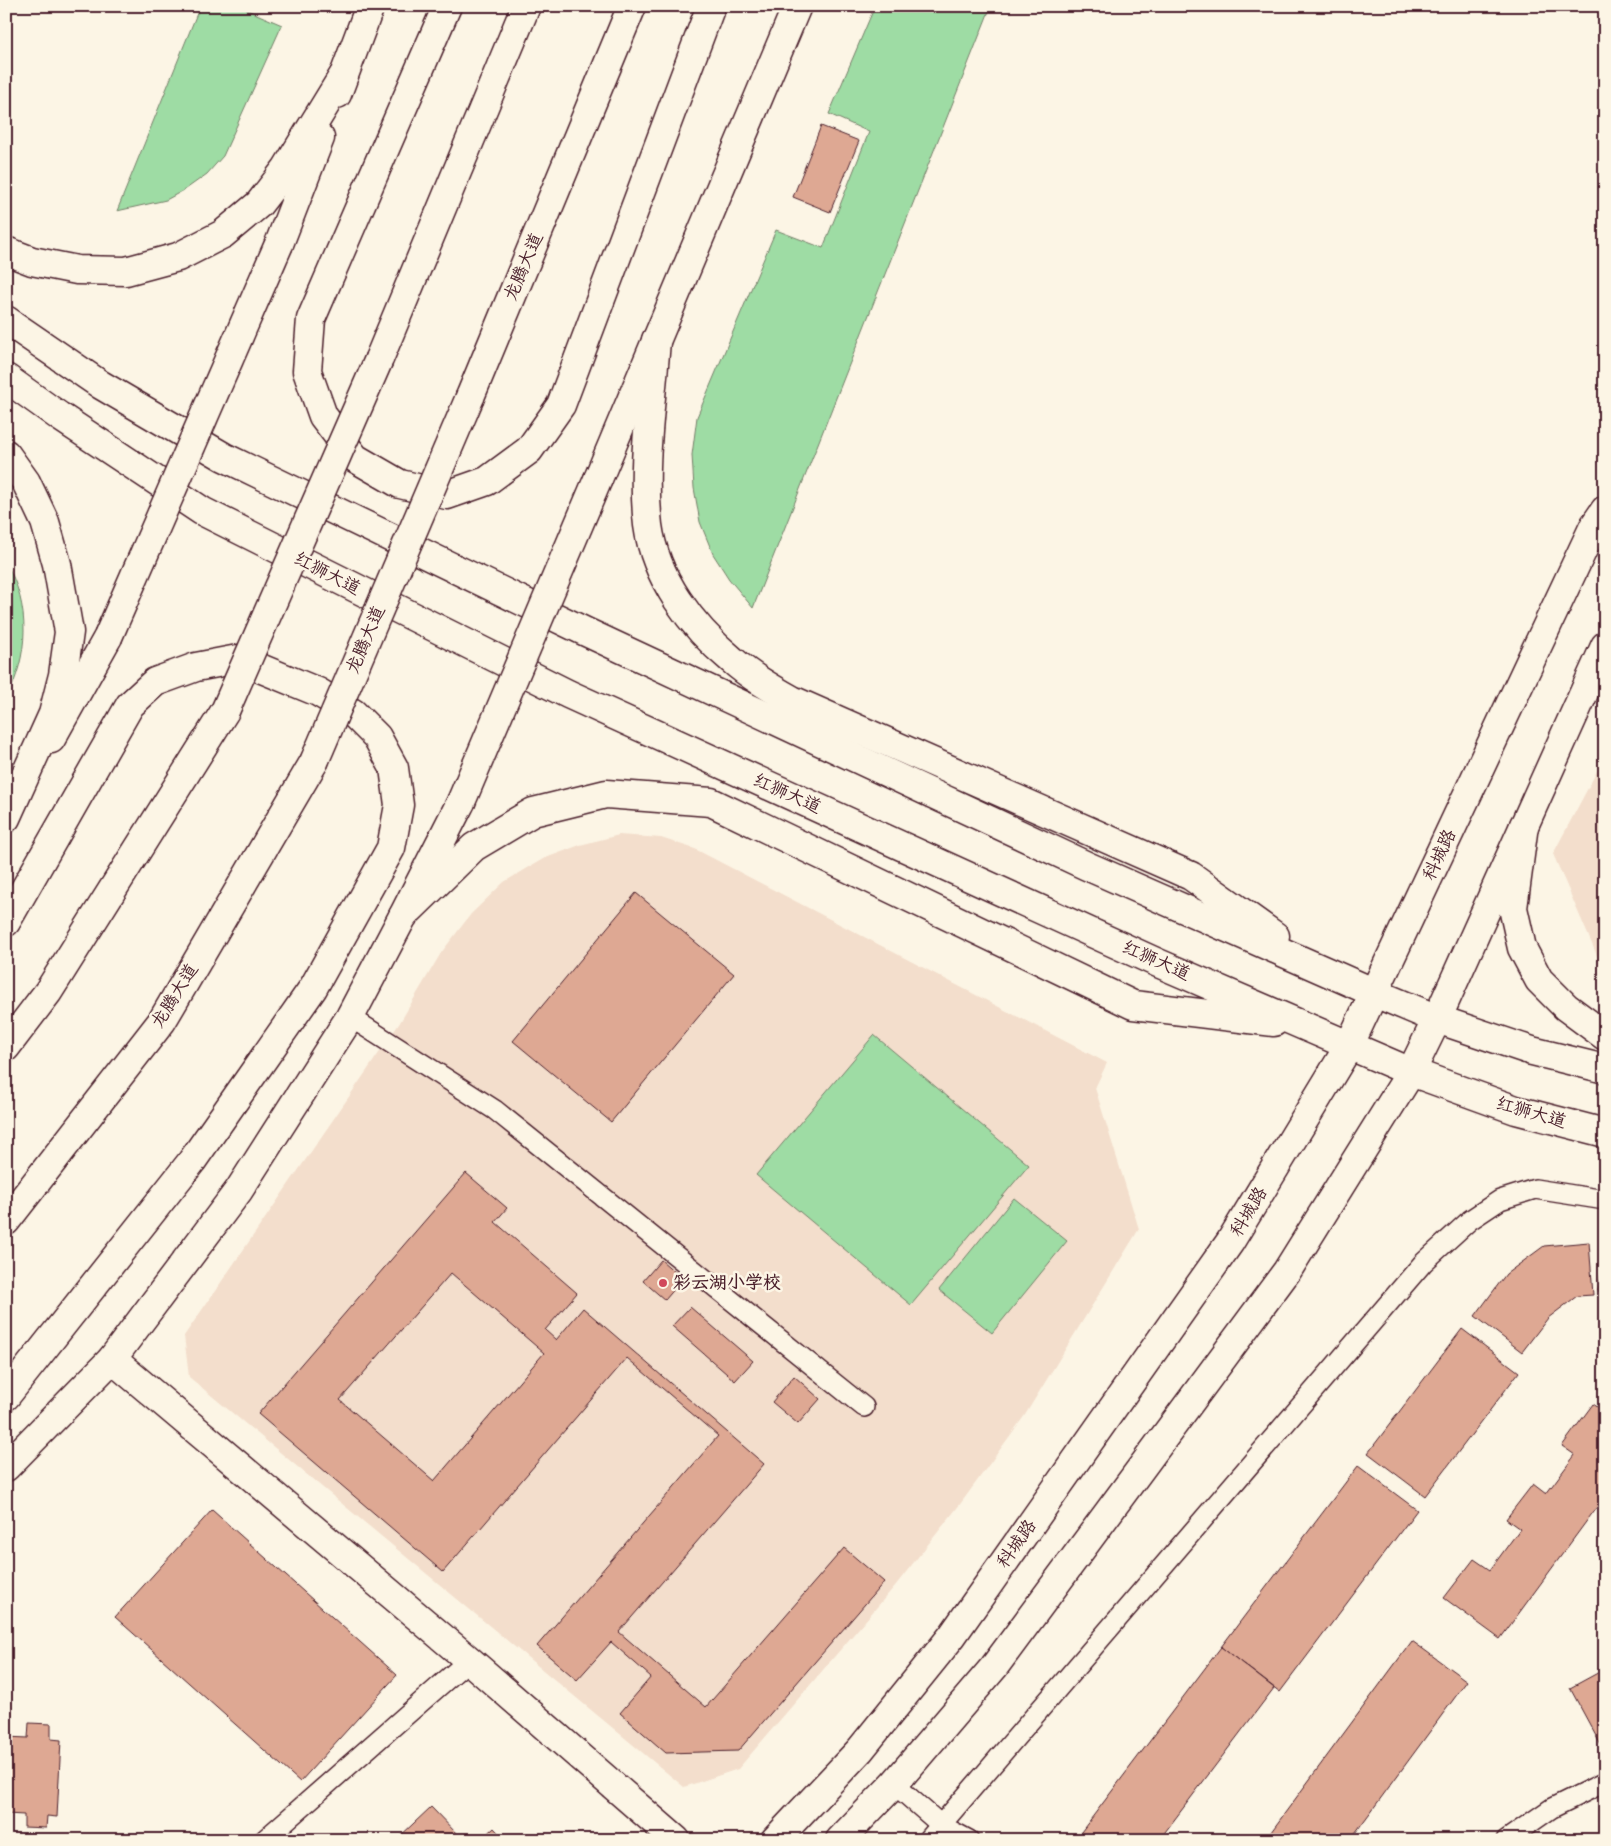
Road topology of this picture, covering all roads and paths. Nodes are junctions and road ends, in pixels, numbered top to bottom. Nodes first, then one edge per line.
1 (370, 6) edge
2 (447, 6) edge
3 (526, 6) edge
4 (632, 6) edge
5 (711, 6) edge
6 (797, 6) edge
7 (344, 76) junction
8 (6, 251) edge
9 (6, 320) edge
10 (656, 340) junction
11 (6, 378) edge
12 (6, 454) edge
13 (1605, 510) edge
14 (1605, 646) edge
15 (6, 818) edge
16 (1524, 825) junction
17 (403, 916) junction
18 (6, 922) edge
19 (1318, 968) junction
20 (1375, 993) junction
21 (350, 1017) junction
22 (1437, 1019) junction
23 (1304, 1026) junction
24 (1605, 1036) edge
25 (1349, 1046) junction
26 (6, 1047) edge
27 (1605, 1069) edge
28 (1411, 1072) junction
29 (1605, 1133) edge
30 (1605, 1200) edge
31 (6, 1221) edge
32 (112, 1359) junction
33 (6, 1396) edge
34 (864, 1407) dead end
35 (6, 1467) edge
36 (469, 1660) junction
37 (1605, 1782) edge
38 (894, 1784) junction
39 (941, 1825) junction
40 (264, 1840) edge
41 (676, 1840) edge
42 (775, 1840) edge
43 (840, 1840) edge
44 (928, 1840) edge
45 (969, 1840) edge
46 (1506, 1840) edge

1 - 7 main road
2 - 5 main road
3 - 26 main road, bridge
4 - 31 main road, 龙腾大道, bridge
6 - 10 main road
7 - 8 main road
7 - 15 main road, bridge
9 - 19 main road
10 - 17 main road, bridge
10 - 19 main road
11 - 23 main road, 红狮大道
12 - 15 main road
13 - 20 main road, 科城路
14 - 16 main road
16 - 22 main road
16 - 24 main road
17 - 21 main road
17 - 23 main road
18 - 33 main road
19 - 20 main road
20 - 22 main road
20 - 25 main road, 科城路
21 - 32 main road
21 - 34 lane
22 - 27 main road
22 - 28 main road
23 - 25 main road, 红狮大道
25 - 28 main road, 红狮大道
25 - 42 main road, 科城路
28 - 29 main road, 红狮大道
28 - 38 main road
30 - 39 lane
32 - 35 main road
32 - 36 main road
36 - 40 lane
36 - 41 main road
37 - 46 lane
38 - 39 lane
38 - 43 main road
39 - 44 lane
39 - 45 lane

